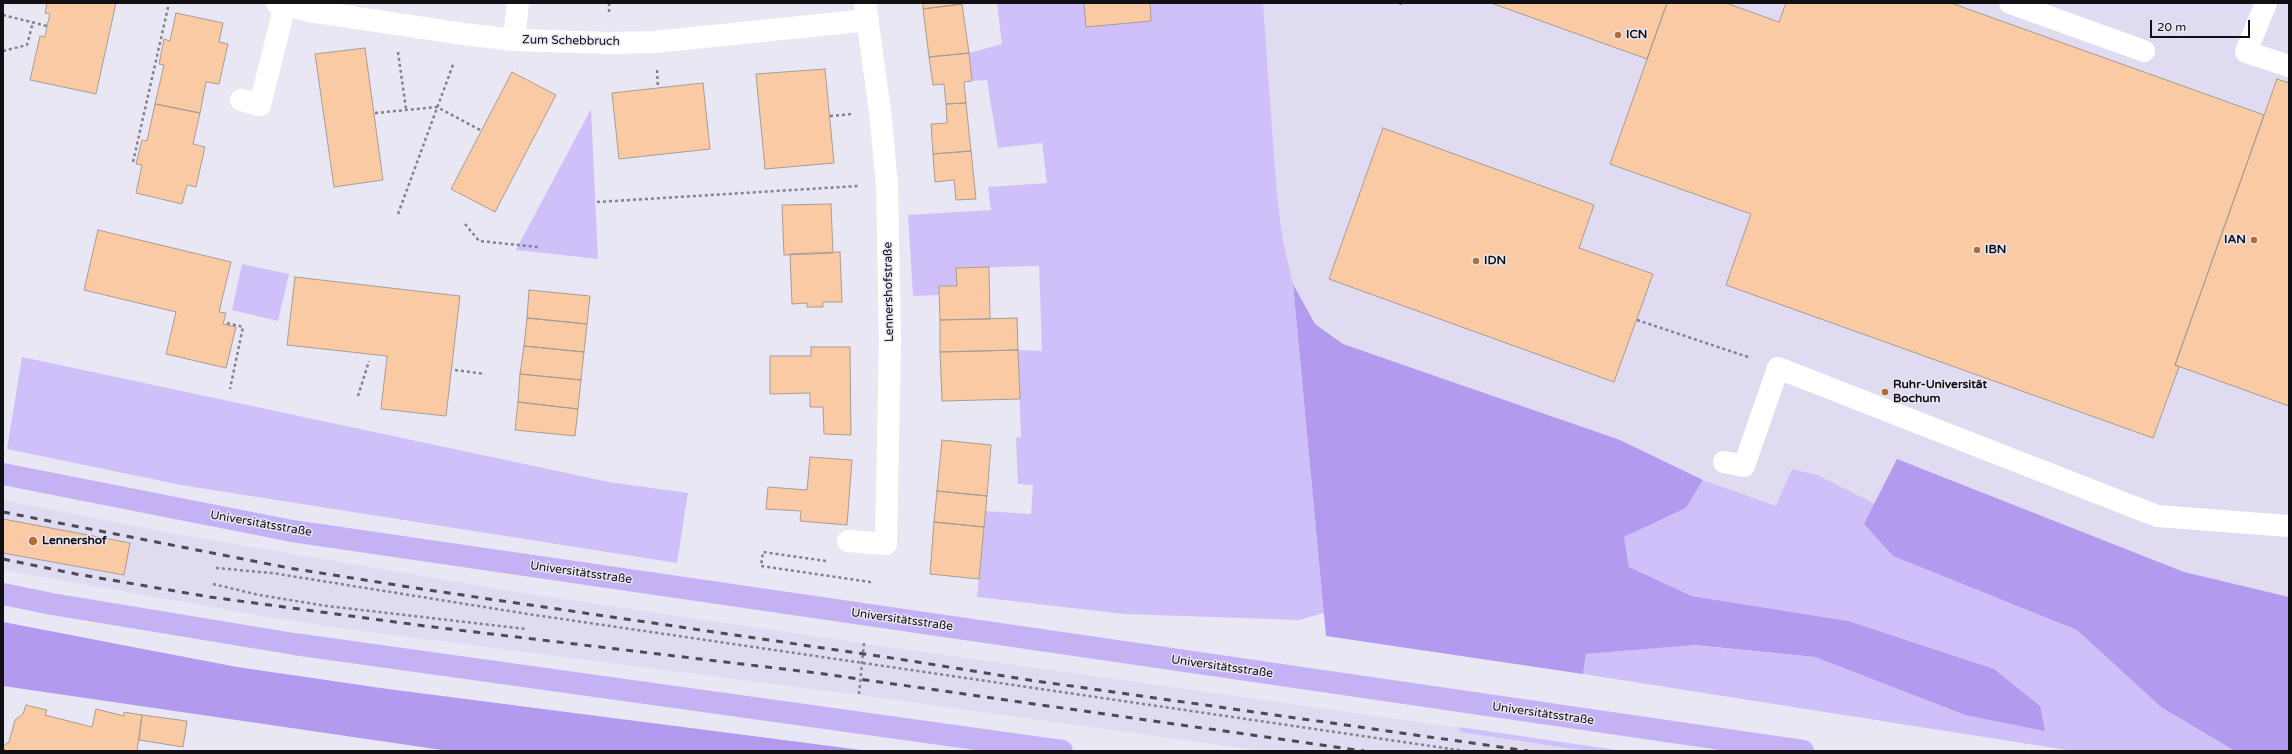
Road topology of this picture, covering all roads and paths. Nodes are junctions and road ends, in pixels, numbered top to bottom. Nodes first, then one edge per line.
1 (169, 3) edge
2 (518, 3) edge
3 (2010, 3) edge
4 (2266, 3) edge
5 (281, 4) edge
6 (329, 8) edge
7 (866, 12) edge
8 (3, 15) edge
9 (33, 22) junction
10 (393, 23) junction
11 (48, 26) dead end
12 (464, 34) junction
13 (514, 40) junction
14 (3, 51) edge
15 (2144, 51) dead end
16 (2289, 66) edge
17 (241, 100) dead end
18 (437, 107) junction
19 (406, 109) junction
20 (375, 113) dead end
21 (482, 131) dead end
22 (133, 162) dead end
23 (887, 184) junction
24 (596, 202) dead end
25 (398, 214) dead end
26 (464, 224) dead end
27 (538, 247) dead end
28 (1637, 320) dead end
29 (227, 323) dead end
30 (369, 361) dead end
31 (1778, 368) junction
32 (455, 370) dead end
33 (485, 374) dead end
34 (230, 389) dead end
35 (358, 396) dead end
36 (1724, 462) dead end
37 (3, 474) edge
38 (2289, 526) edge
39 (848, 541) dead end
40 (834, 562) dead end
41 (216, 568) dead end
42 (213, 584) dead end
43 (869, 589) dead end
44 (3, 594) edge
45 (526, 629) dead end
46 (865, 636) dead end
47 (859, 697) dead end
48 (1062, 751) edge
49 (1465, 751) edge
50 (1803, 751) edge

1 - 22 path
2 - 13 street
3 - 15 street
4 - 16 street
5 - 6 street, Zum Schebbruch
5 - 17 street
6 - 10 street, Zum Schebbruch
7 - 13 street, Zum Schebbruch
7 - 23 street, Lennershofstraße
8 - 9 path
9 - 11 path
9 - 14 path
10 - 12 street, Zum Schebbruch
10 - 19 path
12 - 13 street, Zum Schebbruch
12 - 18 path
18 - 19 path
18 - 21 path
18 - 25 path
19 - 20 path
23 - 24 path
23 - 39 street, Lennershofstraße
26 - 27 path
28 - 31 path
29 - 34 path
30 - 35 path
31 - 36 street
31 - 38 street
32 - 33 path
37 - 50 highway, Universitätsstraße
40 - 43 path
41 - 49 path
42 - 45 path
44 - 48 highway
46 - 47 path

